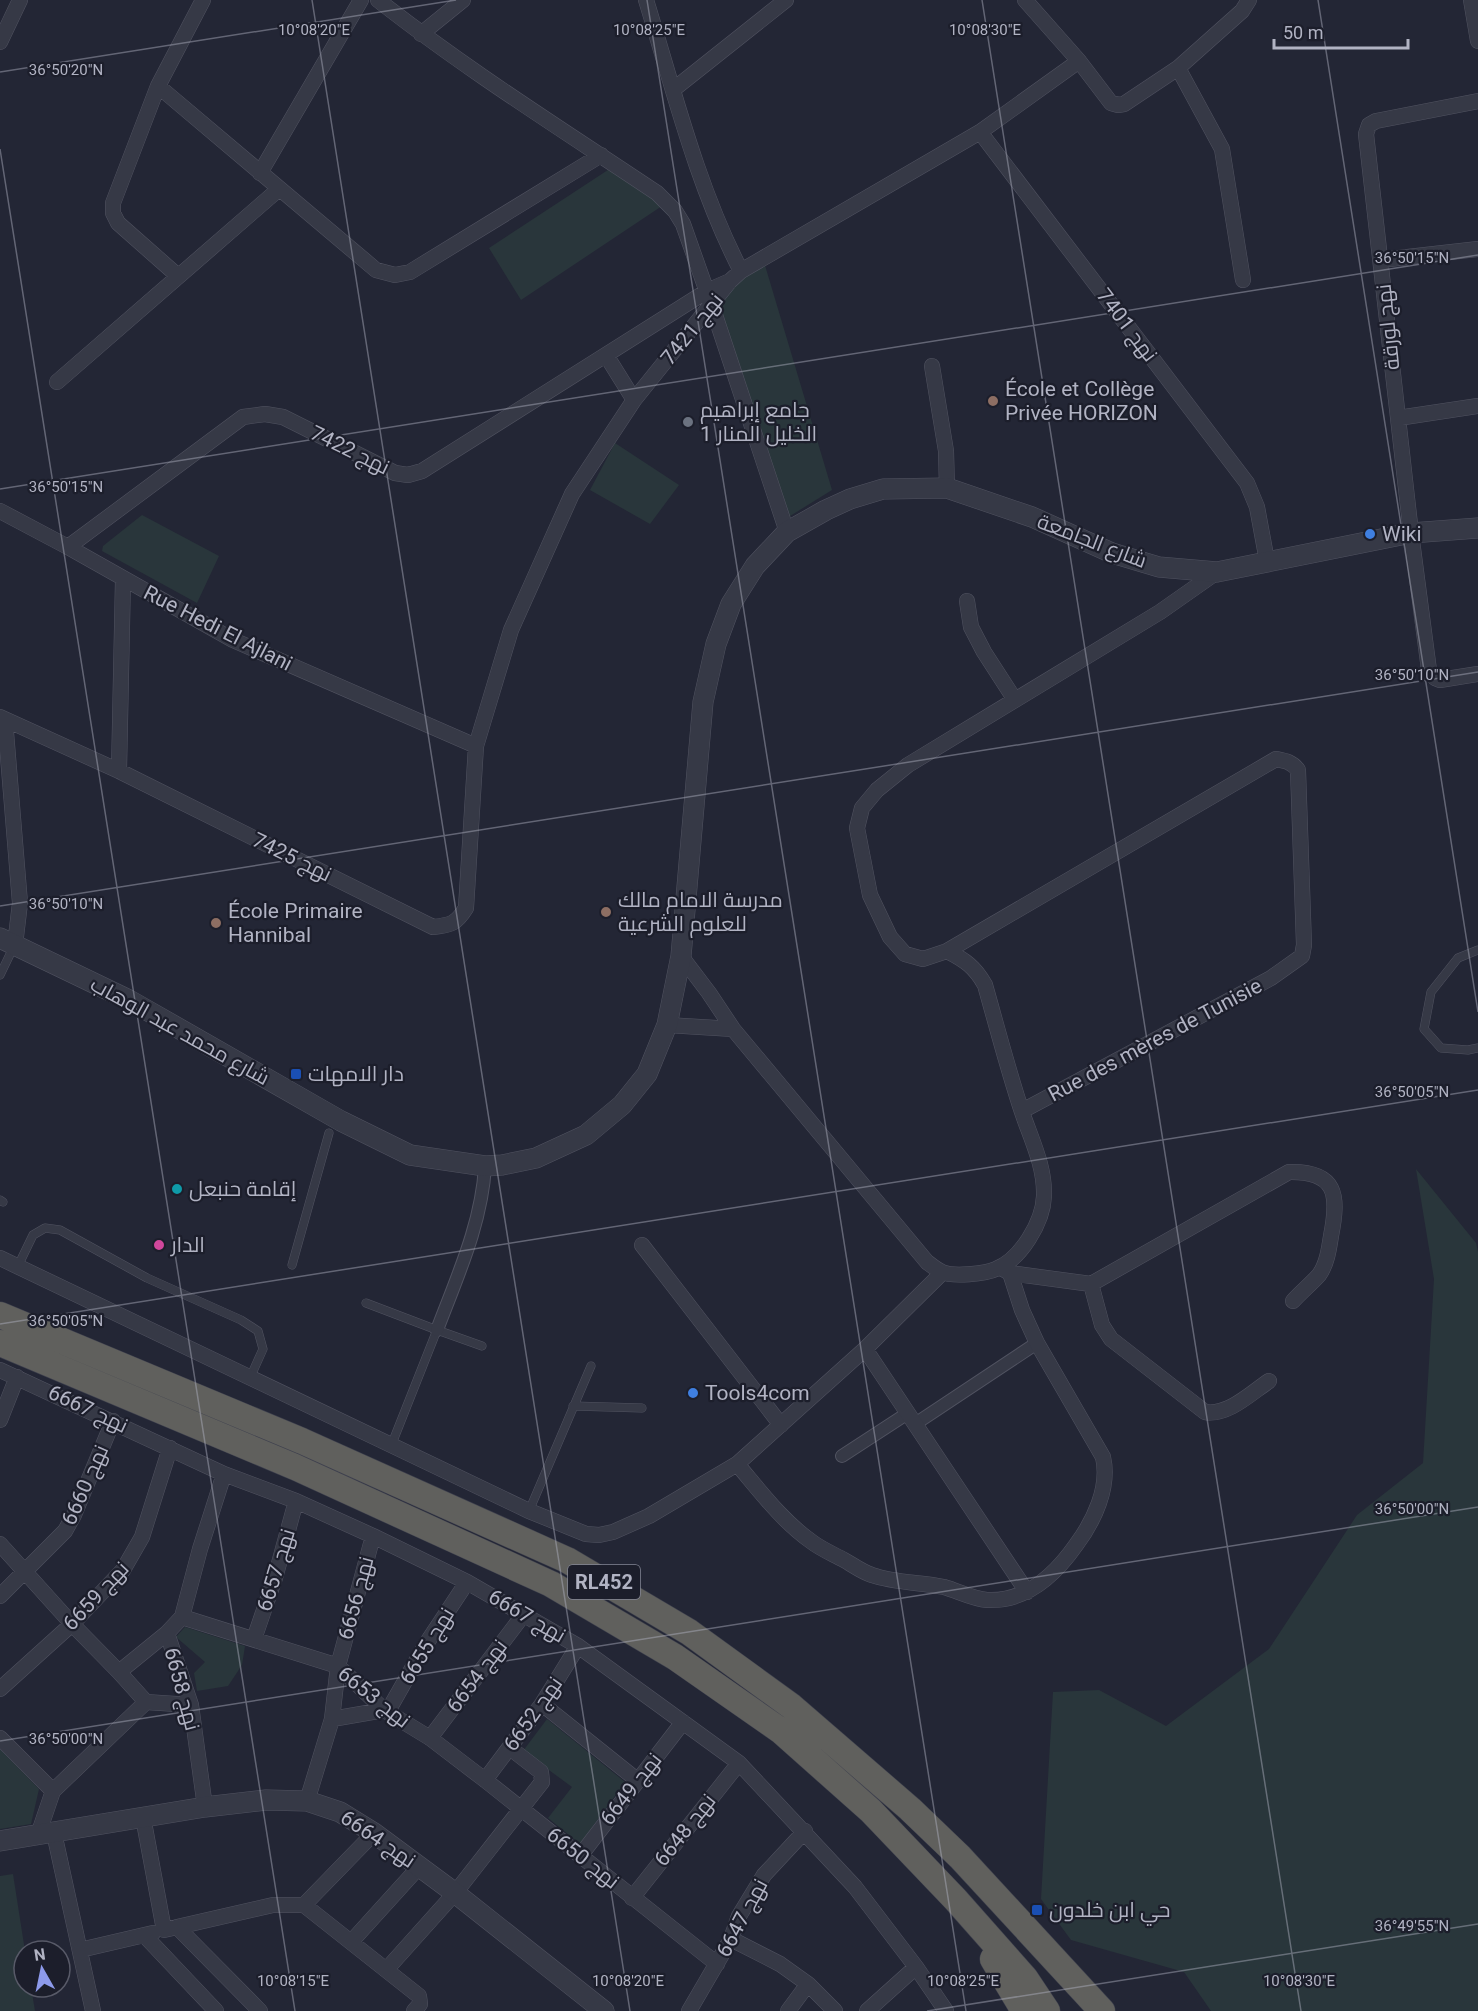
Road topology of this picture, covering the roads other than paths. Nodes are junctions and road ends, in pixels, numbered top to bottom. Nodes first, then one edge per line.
1 (20, 0) edge
2 (203, 0) edge
3 (362, 0) edge
4 (378, 0) edge
5 (462, 0) edge
6 (646, 0) edge
7 (786, 0) edge
8 (1025, 0) edge
9 (1249, 0) edge
10 (1472, 0) edge
11 (421, 34) junction
12 (1478, 40) edge
13 (0, 42) edge
14 (1079, 61) junction
15 (1178, 68) junction
16 (158, 86) junction
17 (674, 89) junction
18 (1478, 101) edge
19 (980, 132) junction
20 (602, 155) junction
21 (260, 173) junction
22 (279, 189) junction
23 (1478, 249) edge
24 (1381, 260) junction
25 (178, 276) junction
26 (736, 276) junction
27 (1243, 280) dead end
28 (707, 291) junction
29 (712, 306) junction
30 (606, 354) junction
31 (932, 366) dead end
32 (57, 382) dead end
33 (634, 400) junction
34 (1478, 406) edge
35 (1398, 418) junction
36 (947, 488) junction
37 (0, 511) edge
38 (1478, 528) edge
39 (787, 532) junction
40 (1411, 533) junction
41 (68, 547) junction
42 (1267, 561) junction
43 (1217, 572) junction
44 (123, 579) junction
45 (967, 601) dead end
46 (1478, 674) edge
47 (1015, 700) junction
48 (3, 718) edge
49 (476, 746) junction
50 (119, 771) junction
51 (4, 940) edge
52 (1478, 950) edge
53 (947, 951) junction
54 (681, 956) junction
55 (0, 975) edge
56 (667, 1025) junction
57 (733, 1029) junction
58 (1478, 1048) edge
59 (1022, 1111) junction
60 (329, 1132) dead end
61 (485, 1166) junction
62 (642, 1245) dead end
63 (0, 1258) edge
64 (292, 1265) dead end
65 (17, 1268) junction
66 (1005, 1270) junction
67 (942, 1273) junction
68 (1091, 1284) junction
69 (1293, 1301) dead end
70 (366, 1303) dead end
71 (0, 1315) edge
72 (436, 1330) junction
73 (0, 1343) edge
74 (1037, 1343) junction
75 (482, 1346) dead end
76 (865, 1349) junction
77 (591, 1366) dead end
78 (0, 1370) edge
79 (16, 1377) junction
80 (250, 1378) junction
81 (1269, 1381) dead end
82 (573, 1406) junction
83 (642, 1408) dead end
84 (911, 1418) junction
85 (0, 1420) edge
86 (113, 1420) junction
87 (781, 1425) junction
88 (391, 1446) junction
89 (171, 1448) junction
90 (843, 1456) dead end
91 (736, 1464) junction
92 (224, 1473) junction
93 (296, 1501) junction
94 (529, 1511) junction
95 (372, 1536) junction
96 (0, 1544) edge
97 (26, 1571) junction
98 (467, 1582) junction
99 (1027, 1592) junction
100 (0, 1596) edge
101 (524, 1614) junction
102 (182, 1617) junction
103 (72, 1624) junction
104 (167, 1633) junction
105 (254, 1639) junction
106 (578, 1646) junction
107 (338, 1666) junction
108 (119, 1672) junction
109 (0, 1689) edge
110 (146, 1702) junction
111 (543, 1704) junction
112 (191, 1706) junction
113 (386, 1711) junction
114 (332, 1719) junction
115 (683, 1722) junction
116 (0, 1738) edge
117 (430, 1738) junction
118 (510, 1748) junction
119 (739, 1763) junction
120 (485, 1780) junction
121 (637, 1780) junction
122 (53, 1791) junction
123 (307, 1801) junction
124 (205, 1807) junction
125 (520, 1809) junction
126 (143, 1817) junction
127 (805, 1831) junction
128 (374, 1833) junction
129 (46, 1834) junction
130 (0, 1841) edge
131 (580, 1856) junction
132 (419, 1867) junction
133 (455, 1893) junction
134 (632, 1898) junction
135 (304, 1905) junction
136 (970, 1916) junction
137 (170, 1929) junction
138 (145, 1936) junction
139 (731, 1939) junction
140 (351, 1942) junction
141 (80, 1950) junction
142 (717, 1964) junction
143 (916, 1967) junction
144 (386, 1970) junction
145 (808, 1984) junction
146 (93, 2011) edge
147 (216, 2011) edge
148 (260, 2011) edge
149 (414, 2011) edge
150 (604, 2011) edge
151 (689, 2011) edge
152 (788, 2011) edge
153 (835, 2011) edge
154 (867, 2011) edge
155 (946, 2011) edge
156 (1024, 2011) edge
157 (1047, 2011) edge
158 (1102, 2011) edge

1 - 13 street
2 - 16 street
3 - 21 street
4 - 11 street
5 - 11 street
6 - 17 street
7 - 17 street
8 - 14 street
9 - 15 street
10 - 12 street
11 - 20 street
14 - 15 street
14 - 19 street, نهج 7421
15 - 27 street
16 - 21 street
16 - 25 street
17 - 26 street
18 - 24 street, نهج لورقة
19 - 26 street, نهج 7421
19 - 42 street, نهج 7401
20 - 22 street
20 - 28 street
21 - 22 street
22 - 25 street
23 - 24 street
24 - 35 street, نهج لورقة
25 - 32 street
26 - 28 street, نهج 7422
26 - 29 street, نهج 7421
28 - 29 street
28 - 30 street, نهج 7422
29 - 33 street, نهج 7421
29 - 39 street
30 - 33 street
30 - 41 street, نهج 7422
31 - 36 street
33 - 49 street, نهج 7421
34 - 35 street
35 - 40 street, نهج لورقة
36 - 39 street, شارع الجامعة
36 - 43 street, شارع الجامعة
37 - 41 street, Rue Hedi El Ajlani
38 - 40 street, شارع الجامعة
39 - 54 street, شارع محمد عبد الوهاب
40 - 42 street, شارع الجامعة
40 - 46 street, نهج لورقة
41 - 44 street, Rue Hedi El Ajlani
42 - 43 street, شارع الجامعة
43 - 47 street
44 - 49 street, Rue Hedi El Ajlani
44 - 50 street
45 - 47 street
47 - 53 street
48 - 50 street, نهج 7425
48 - 51 street
49 - 50 street, نهج 7425
51 - 55 lane
51 - 61 street, شارع محمد عبد الوهاب
52 - 58 lane
53 - 59 street
53 - 59 street, Rue des mères de Tunisie
54 - 56 street, شارع محمد عبد الوهاب
54 - 57 street
56 - 57 street
56 - 61 street, شارع محمد عبد الوهاب
57 - 67 street
59 - 66 street
60 - 64 lane
61 - 72 street
62 - 87 street
63 - 65 street
65 - 80 street
65 - 80 lane
66 - 67 street
66 - 68 street
66 - 74 street
67 - 76 street
68 - 69 street
68 - 81 street
70 - 72 lane
71 - 158 highway, RL452
72 - 75 lane
72 - 88 lane
73 - 136 highway, RL452
74 - 84 street
74 - 99 street
76 - 84 street
76 - 87 street
77 - 82 lane
78 - 79 street, نهج 6667
79 - 85 street
79 - 86 street, نهج 6667
80 - 88 street
82 - 83 lane
82 - 94 lane
84 - 90 street
84 - 99 street
86 - 89 street, نهج 6667
86 - 97 street, نهج 6660
87 - 91 street
88 - 94 street
89 - 92 street, نهج 6667
89 - 103 street, نهج 6659
91 - 94 street
91 - 99 street
92 - 93 street, نهج 6667
92 - 102 street, نهج 6658
93 - 95 street, نهج 6667
93 - 105 street, نهج 6657
95 - 98 street, نهج 6667
95 - 107 street, نهج 6656
96 - 97 street
97 - 100 street, نهج 6660
97 - 103 street
98 - 101 street, نهج 6667
98 - 113 street, نهج 6655
101 - 106 street, نهج 6667
101 - 117 street, نهج 6654
102 - 104 street, نهج 6658
102 - 105 street, نهج 6653
103 - 108 street
103 - 109 street, نهج 6659
104 - 108 street
104 - 112 street, نهج 6658
105 - 107 street, نهج 6653
106 - 111 street, نهج 6652
106 - 115 street, نهج 6667
107 - 113 street, نهج 6653
107 - 114 street, نهج 6656
108 - 110 street
110 - 112 street
110 - 122 street
111 - 118 street, نهج 6652
111 - 121 street
112 - 124 street, نهج 6658
113 - 114 street
113 - 117 street, نهج 6653
114 - 123 street, نهج 6656
115 - 119 street, نهج 6667
115 - 121 street, نهج 6649
116 - 122 street
117 - 120 street, نهج 6653
118 - 120 street, نهج 6652
118 - 125 street
119 - 127 street, نهج 6667
119 - 134 street, نهج 6648
120 - 125 street, نهج 6650
121 - 131 street, نهج 6649
122 - 129 street
123 - 124 street, نهج 6664
123 - 128 street, نهج 6664
124 - 126 street, نهج 6664
125 - 131 street, نهج 6650
125 - 133 street
126 - 129 street, نهج 6664
126 - 137 street
127 - 139 street, نهج 6647
127 - 143 street, نهج 6667
128 - 132 street, نهج 6664
128 - 135 street
129 - 130 street, نهج 6664
129 - 141 street
131 - 134 street, نهج 6650
132 - 133 street, نهج 6664
132 - 140 street
133 - 144 street
133 - 150 street, نهج 6664
134 - 142 street, نهج 6650
135 - 137 street
135 - 140 street
136 - 156 highway
136 - 157 highway, RL452
137 - 138 street
137 - 148 street
138 - 141 street
138 - 147 street
139 - 142 street, نهج 6647
139 - 145 street
140 - 144 street
141 - 146 street
142 - 151 street, نهج 6647
143 - 154 street
143 - 155 street, نهج 6667
144 - 149 street
145 - 152 street
145 - 153 street

